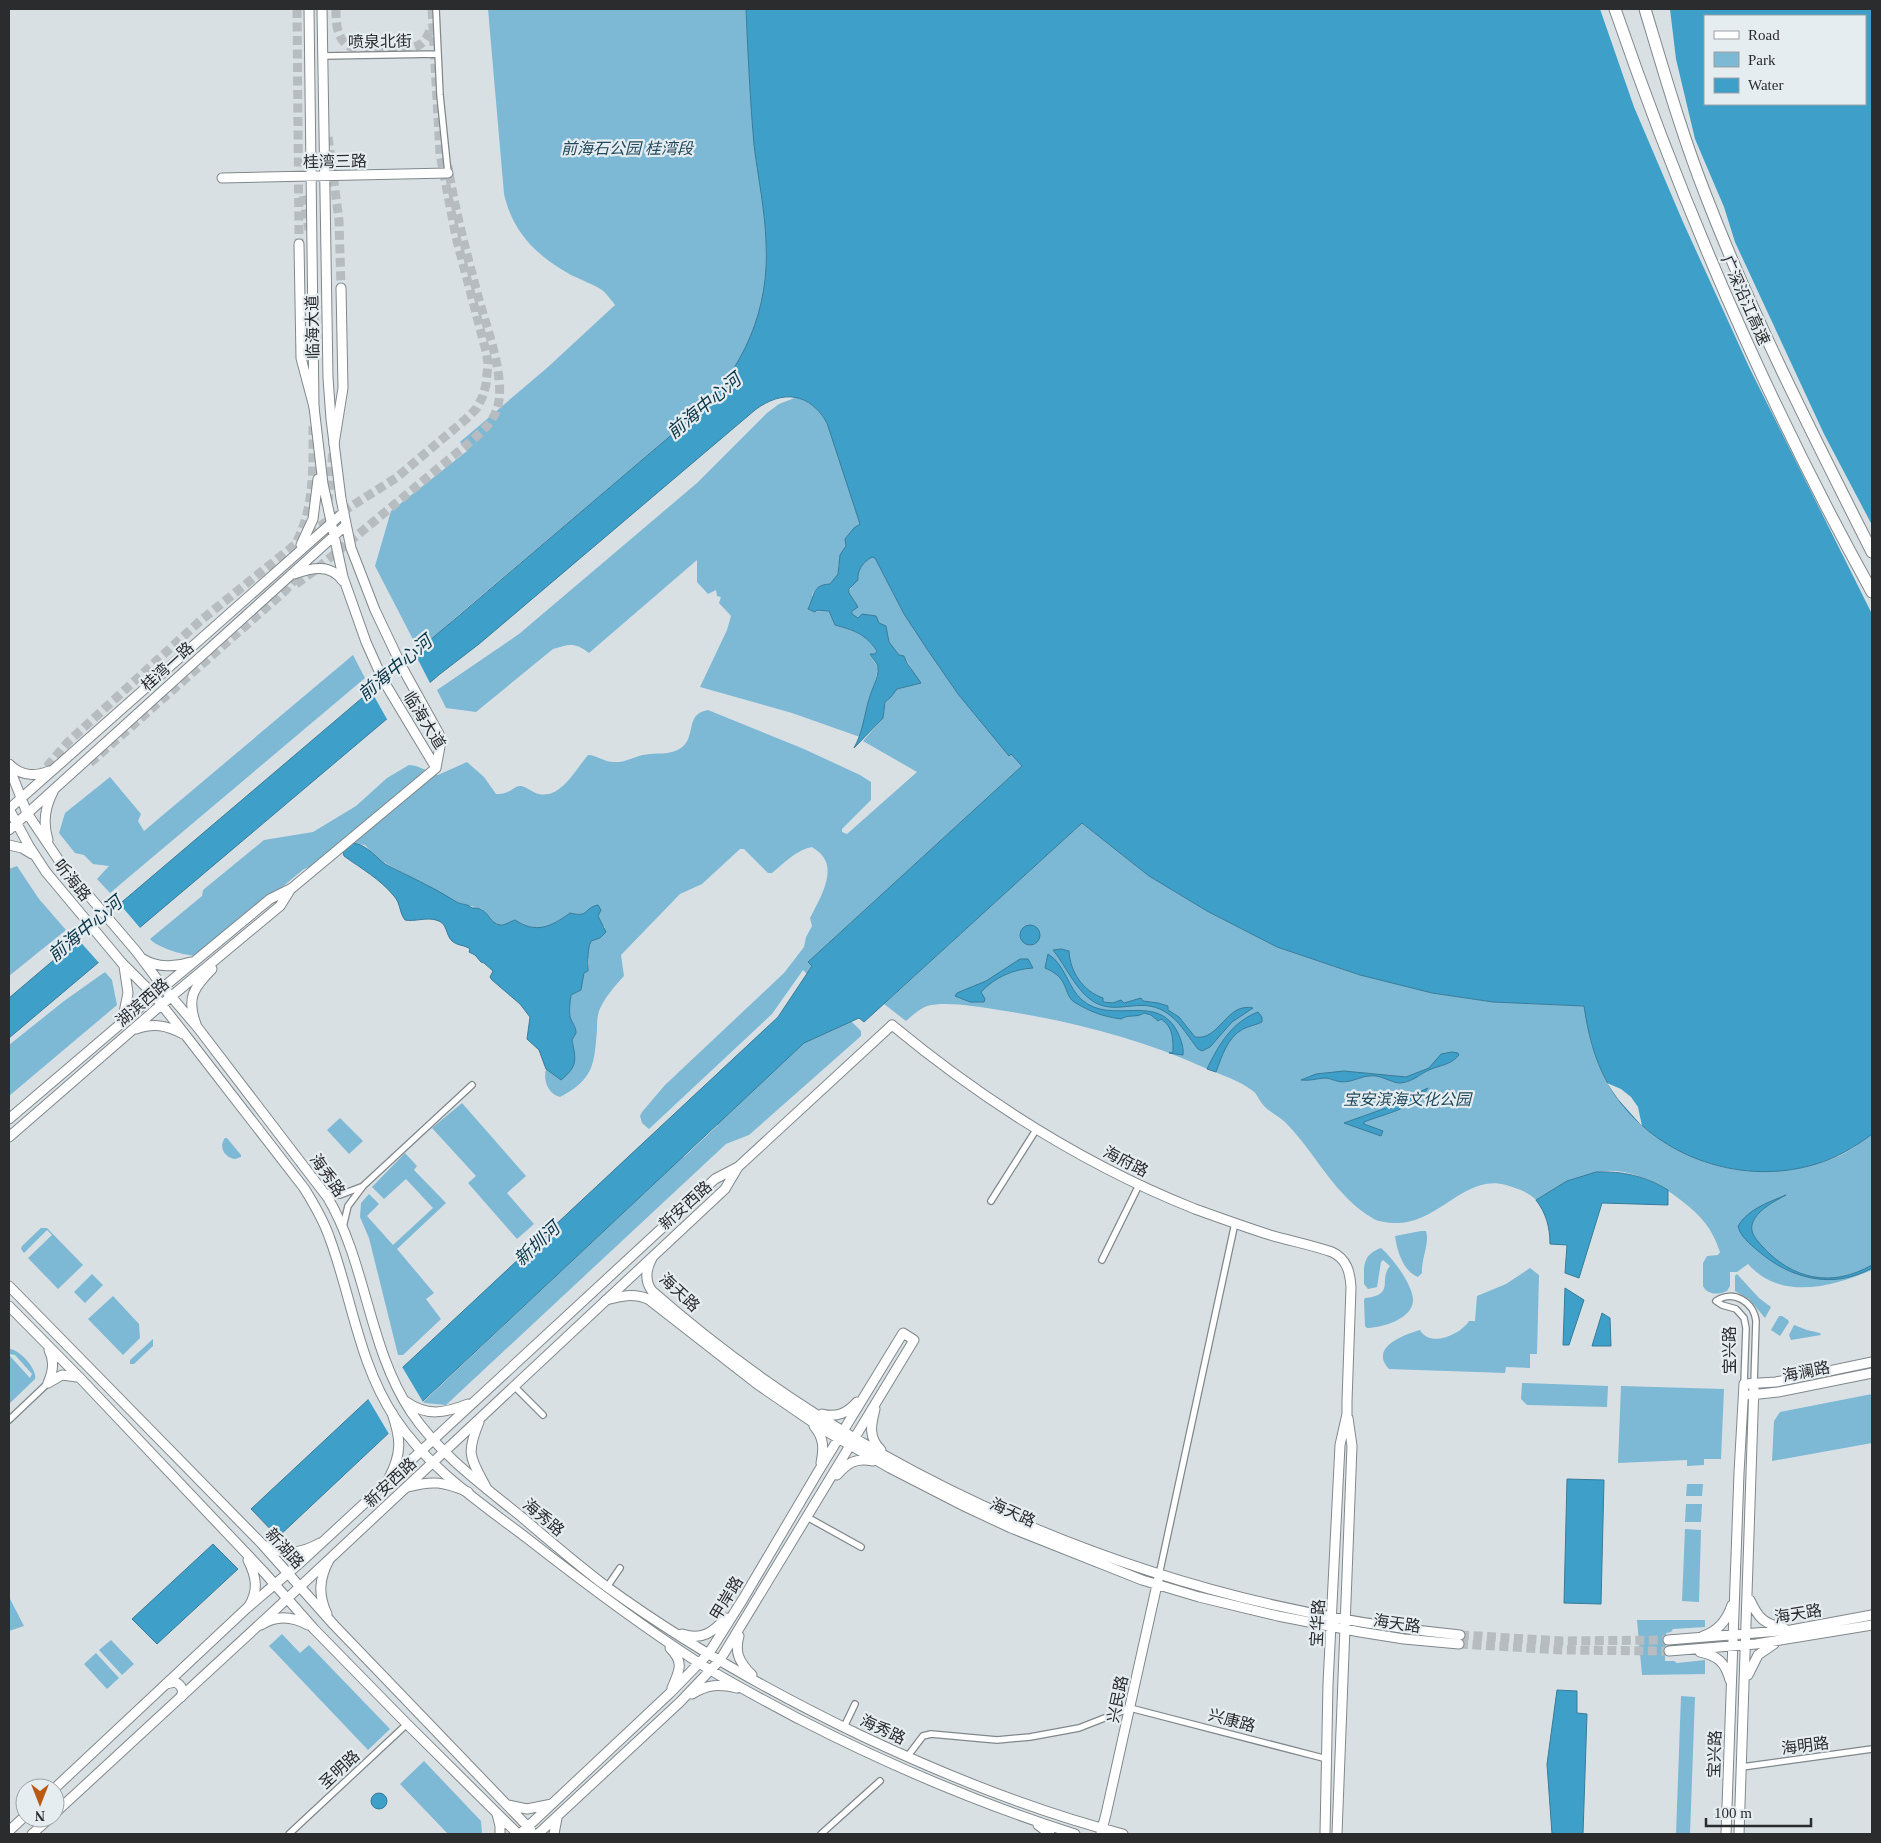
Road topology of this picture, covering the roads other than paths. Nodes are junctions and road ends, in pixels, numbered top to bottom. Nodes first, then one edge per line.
1 (309, 9) edge
2 (322, 9) edge
3 (436, 9) edge
4 (1615, 9) edge
5 (1645, 9) edge
6 (437, 54) junction
7 (323, 56) junction
8 (448, 173) joint
9 (311, 176) junction
10 (325, 176) junction
11 (222, 178) dead end
12 (299, 244) tunnel mouth
13 (341, 288) tunnel mouth
14 (314, 407) junction
15 (334, 444) junction
16 (319, 464) junction
17 (344, 512) junction
18 (330, 523) junction
19 (346, 525) junction
20 (333, 536) junction
21 (298, 551) junction
22 (1872, 552) edge
23 (291, 574) junction
24 (346, 586) junction
25 (1872, 592) edge
26 (9, 766) edge
27 (436, 768) junction
28 (52, 770) junction
29 (56, 788) junction
30 (21, 798) junction
31 (9, 809) edge
32 (28, 813) junction
33 (12, 827) edge
34 (9, 845) edge
35 (51, 847) junction
36 (37, 859) junction
37 (292, 888) junction
38 (236, 942) junction
39 (138, 954) junction
40 (196, 960) junction
41 (123, 965) junction
42 (163, 987) junction
43 (154, 995) junction
44 (171, 997) junction
45 (161, 1005) junction
46 (122, 1022) junction
47 (892, 1025) joint
48 (198, 1028) junction
49 (131, 1031) junction
50 (187, 1037) junction
51 (206, 1040) junction
52 (195, 1047) junction
53 (472, 1085) dead end
54 (9, 1119) edge
55 (1036, 1130) junction
56 (9, 1137) edge
57 (738, 1167) junction
58 (1139, 1185) junction
59 (363, 1186) junction
60 (323, 1191) junction
61 (702, 1191) junction
62 (991, 1201) dead end
63 (712, 1202) junction
64 (1235, 1223) junction
65 (343, 1228) junction
66 (654, 1254) junction
67 (1102, 1260) dead end
68 (9, 1286) edge
69 (1351, 1291) joint
70 (606, 1300) junction
71 (9, 1306) edge
72 (46, 1345) junction
73 (1872, 1362) edge
74 (1872, 1373) edge
75 (81, 1379) junction
76 (48, 1383) junction
77 (1744, 1384) junction
78 (1754, 1384) junction
79 (514, 1386) junction
80 (867, 1391) junction
81 (1754, 1394) junction
82 (1744, 1395) junction
83 (879, 1396) junction
84 (473, 1402) junction
85 (804, 1407) junction
86 (414, 1410) junction
87 (1347, 1414) junction
88 (543, 1416) dead end
89 (480, 1419) junction
90 (9, 1420) edge
91 (809, 1420) junction
92 (398, 1426) junction
93 (844, 1430) junction
94 (838, 1438) junction
95 (433, 1440) junction
96 (852, 1441) junction
97 (421, 1451) junction
98 (444, 1451) junction
99 (891, 1458) junction
100 (433, 1462) junction
101 (890, 1468) junction
102 (818, 1472) junction
103 (1739, 1473) junction
104 (1752, 1474) junction
105 (386, 1483) junction
106 (405, 1488) junction
107 (487, 1488) junction
108 (468, 1492) junction
109 (819, 1496) junction
110 (807, 1517) junction
111 (324, 1540) junction
112 (261, 1543) junction
113 (861, 1547) dead end
114 (245, 1553) junction
115 (328, 1560) junction
116 (620, 1568) dead end
117 (288, 1573) junction
118 (1159, 1575) junction
119 (1157, 1584) junction
120 (274, 1585) junction
121 (300, 1587) junction
122 (607, 1587) junction
123 (1735, 1595) junction
124 (1748, 1595) junction
125 (287, 1599) junction
126 (743, 1599) junction
127 (247, 1608) junction
128 (1872, 1615) edge
129 (1332, 1617) junction
130 (1345, 1619) junction
131 (744, 1623) junction
132 (1872, 1624) edge
133 (334, 1625) junction
134 (1332, 1627) junction
135 (314, 1629) junction
136 (669, 1629) junction
137 (1345, 1629) junction
138 (1791, 1630) junction
139 (251, 1633) junction
140 (655, 1634) junction
141 (1747, 1634) junction
142 (1460, 1635) tunnel mouth
143 (1734, 1636) junction
144 (1692, 1639) junction
145 (1668, 1640) tunnel mouth
146 (1778, 1641) junction
147 (1459, 1644) tunnel mouth
148 (1746, 1646) junction
149 (1733, 1647) junction
150 (1693, 1650) junction
151 (1669, 1651) tunnel mouth
152 (708, 1653) junction
153 (720, 1660) junction
154 (700, 1664) junction
155 (711, 1671) junction
156 (166, 1684) junction
157 (1745, 1684) junction
158 (1732, 1685) junction
159 (766, 1686) junction
160 (748, 1691) junction
161 (670, 1693) junction
162 (180, 1697) junction
163 (680, 1702) junction
164 (856, 1704) dead end
165 (1130, 1708) junction
166 (407, 1724) junction
167 (844, 1727) junction
168 (1872, 1749) edge
169 (907, 1757) junction
170 (1326, 1759) junction
171 (1742, 1766) junction
172 (587, 1771) junction
173 (65, 1779) edge
174 (596, 1780) junction
175 (880, 1780) dead end
176 (65, 1804) edge
177 (506, 1804) junction
178 (552, 1804) junction
179 (496, 1812) junction
180 (558, 1815) junction
181 (1022, 1817) junction
182 (528, 1827) junction
183 (1101, 1832) edge
184 (289, 1834) edge
185 (500, 1834) edge
186 (519, 1834) edge
187 (536, 1834) edge
188 (554, 1834) edge
189 (821, 1834) edge
190 (1050, 1834) edge
191 (1075, 1834) edge
192 (1123, 1834) edge
193 (1325, 1834) edge
194 (1337, 1834) edge
195 (1726, 1834) edge
196 (1739, 1834) edge

1 - 9 main road, 临海大道
2 - 7 main road, 临海大道
3 - 6 street
4 - 25 highway, 广深沿江高速
5 - 22 highway, 广深沿江高速
6 - 7 street, 喷泉北街
6 - 8 street
7 - 10 main road, 临海大道
8 - 10 main road, 桂湾三路
9 - 10 main road, 桂湾三路
9 - 11 main road, 桂湾三路
9 - 14 main road, 临海大道
10 - 15 main road, 临海大道
12 - 14 main road
13 - 15 main road
14 - 16 main road, 临海大道
15 - 17 main road, 临海大道
16 - 18 main road, 临海大道
16 - 21 main road
17 - 18 main road, 桂湾一路
17 - 19 main road, 临海大道
18 - 20 main road, 临海大道
18 - 21 main road, 桂湾一路
19 - 20 main road, 桂湾一路
19 - 27 main road, 临海大道
20 - 23 main road, 桂湾一路
20 - 24 main road, 临海大道
21 - 28 main road, 桂湾一路
23 - 24 main road
23 - 29 main road, 桂湾一路
24 - 27 main road, 临海大道
26 - 28 main road
26 - 30 main road, 听海路
27 - 37 main road, 湖滨西路
28 - 30 main road, 桂湾一路
29 - 32 main road, 桂湾一路
29 - 35 main road
30 - 31 main road, 桂湾一路
30 - 32 main road, 听海路
31 - 33 main road, 听海路
32 - 33 main road, 桂湾一路
32 - 35 main road, 听海路
33 - 36 main road, 听海路
34 - 36 main road
35 - 39 main road, 听海路
36 - 41 main road, 听海路, bridge
37 - 38 main road, 湖滨西路
37 - 40 main road, 湖滨西路
38 - 44 main road, 湖滨西路
38 - 48 main road
39 - 40 main road
39 - 42 main road, 听海路
40 - 42 main road, 湖滨西路
41 - 43 main road, 听海路
41 - 46 main road
42 - 43 main road, 湖滨西路
42 - 44 main road, 海秀路
43 - 45 main road, 海秀路
43 - 46 main road, 湖滨西路
44 - 45 main road, 湖滨西路
44 - 48 main road, 海秀路
45 - 49 main road, 湖滨西路
45 - 50 main road, 海秀路
46 - 54 main road, 湖滨西路
47 - 55 main road, 海府路
47 - 57 main road, 新安西路
48 - 51 main road, 海秀路
49 - 50 main road
49 - 56 main road, 湖滨西路
50 - 52 main road, 海秀路
51 - 52 main road
51 - 60 main road, 海秀路
52 - 92 main road, 海秀路
53 - 59 street
55 - 58 main road, 海府路
55 - 62 street
57 - 61 main road, 新安西路
57 - 63 main road, 新安西路
58 - 64 main road, 海府路
58 - 67 street
59 - 60 street
59 - 65 street
60 - 65 main road, 海秀路
61 - 63 main road
61 - 84 main road, 新安西路
63 - 66 main road, 新安西路
64 - 69 main road, 海府路
64 - 118 street
65 - 86 main road, 海秀路
66 - 70 main road, 新安西路
66 - 85 main road, 海天路
68 - 112 main road, 新湖路
69 - 87 main road, 宝华路
70 - 79 main road, 新安西路
70 - 91 main road, 海天路
71 - 72 main road, 新湖路
72 - 75 main road, 新湖路
72 - 76 main road
73 - 78 main road, 海澜路
74 - 81 main road, 海澜路
75 - 76 main road
75 - 114 main road, 新湖路
76 - 90 street
77 - 78 main road, 海澜路
77 - 78 street, 宝兴路
77 - 82 main road, 宝兴路
78 - 81 main road, 宝兴路
79 - 88 street
79 - 89 main road, 新安西路
80 - 83 main road, 甲岸路
80 - 85 main road
80 - 93 main road, 甲岸路
81 - 82 main road, 海澜路
81 - 104 main road, 宝兴路
82 - 103 main road, 宝兴路
83 - 96 main road, 甲岸路
83 - 99 main road
84 - 86 main road
84 - 95 main road, 新安西路
85 - 93 main road, 海天路
86 - 95 main road, 海秀路
87 - 129 main road, 宝华路
87 - 130 main road, 宝华路
89 - 98 main road, 新安西路
89 - 107 main road
91 - 94 main road, 海天路
91 - 102 main road
92 - 97 main road, 海秀路
92 - 105 main road
93 - 94 main road, 甲岸路
93 - 96 main road, 海天路
94 - 96 main road, 海天路
94 - 102 main road, 甲岸路
95 - 97 main road, 新安西路
95 - 98 main road, 海秀路
96 - 99 main road, 海天路
96 - 101 main road, 海天路
96 - 109 main road, 甲岸路
97 - 100 main road, 海秀路
97 - 105 main road, 新安西路
98 - 100 main road, 新安西路
98 - 107 main road, 海秀路
99 - 118 main road, 海天路
100 - 106 main road, 新安西路
100 - 108 main road, 海秀路
101 - 109 main road
101 - 119 main road, 海天路
102 - 126 main road, 甲岸路
103 - 104 main road
103 - 123 main road, 宝兴路
104 - 124 main road, 宝兴路
105 - 111 main road, 新安西路
106 - 108 main road
106 - 115 main road, 新安西路
107 - 122 main road, 海秀路
108 - 140 main road, 海秀路
109 - 110 main road, 甲岸路
110 - 113 street
110 - 131 main road, 甲岸路
111 - 112 main road
111 - 117 main road, 新安西路
112 - 117 main road, 新湖路
114 - 120 main road, 新湖路
114 - 127 main road
115 - 121 main road, 新安西路
115 - 133 main road
116 - 122 street
117 - 120 main road, 新安西路
117 - 121 main road, 新湖路
118 - 119 main road, 兴民路
118 - 129 main road, 海天路
119 - 134 main road, 海天路
119 - 165 main road, 兴民路
120 - 125 main road, 新湖路
120 - 127 main road, 新安西路
121 - 125 main road, 新安西路
121 - 133 main road, 新湖路
122 - 136 main road, 海秀路
123 - 143 main road, 宝兴路
123 - 144 main road
124 - 138 main road
124 - 141 main road, 宝兴路
125 - 135 main road, 新湖路
125 - 139 main road, 新安西路
126 - 136 main road
126 - 152 main road, 甲岸路
127 - 156 main road, 新安西路
128 - 138 main road, 海天路
129 - 130 main road, 海天路
129 - 134 main road, 宝华路
130 - 137 main road, 宝华路
130 - 142 main road, 海天路
131 - 153 main road, 甲岸路
131 - 159 main road
132 - 146 main road, 海天路
133 - 177 main road, 新湖路
134 - 137 main road, 海天路
134 - 170 main road, 宝华路
135 - 139 main road
135 - 166 main road, 新湖路
136 - 152 main road, 海秀路
137 - 147 main road, 海天路
137 - 194 main road, 宝华路
138 - 141 main road, 海天路
139 - 162 main road, 新安西路
140 - 154 main road, 海秀路
140 - 161 main road
141 - 143 main road, 海天路
141 - 148 main road, 宝兴路
143 - 144 main road, 海天路
143 - 149 main road, 宝兴路
144 - 145 main road, 海天路
146 - 148 main road, 海天路
146 - 157 main road
148 - 149 main road, 海天路
148 - 157 main road, 宝兴路
149 - 150 main road, 海天路
149 - 158 main road, 宝兴路
150 - 151 main road, 海天路
150 - 158 main road
152 - 153 main road, 海秀路
152 - 154 main road, 甲岸路
153 - 155 main road, 甲岸路
153 - 159 main road, 海秀路
154 - 155 main road, 海秀路
154 - 161 main road, 甲岸路
155 - 160 main road, 海秀路
155 - 163 main road, 甲岸路
156 - 162 main road
156 - 173 main road, 新安西路
157 - 171 main road, 宝兴路
158 - 195 main road, 宝兴路
159 - 167 main road, 海秀路
160 - 163 main road
160 - 181 main road, 海秀路
161 - 172 main road, 甲岸路
162 - 176 main road, 新安西路
163 - 174 main road, 甲岸路
164 - 167 street
165 - 169 street
165 - 170 street, 兴康路
165 - 183 main road, 兴民路
166 - 179 main road, 新湖路
166 - 184 street, 圣明路
167 - 169 main road, 海秀路
168 - 171 street, 海明路
169 - 183 main road, 海秀路
170 - 193 main road, 宝华路
171 - 196 main road, 宝兴路
172 - 174 main road
172 - 178 main road, 甲岸路
174 - 180 main road, 甲岸路
175 - 189 street
177 - 178 main road
177 - 182 main road, 新湖路
178 - 182 main road, 甲岸路
179 - 185 main road
179 - 186 main road, 新湖路
180 - 187 main road, 甲岸路
180 - 188 main road
181 - 190 main road
181 - 191 main road, 海秀路
182 - 186 main road, 甲岸路
182 - 187 main road, 新湖路
183 - 192 main road, 海秀路

